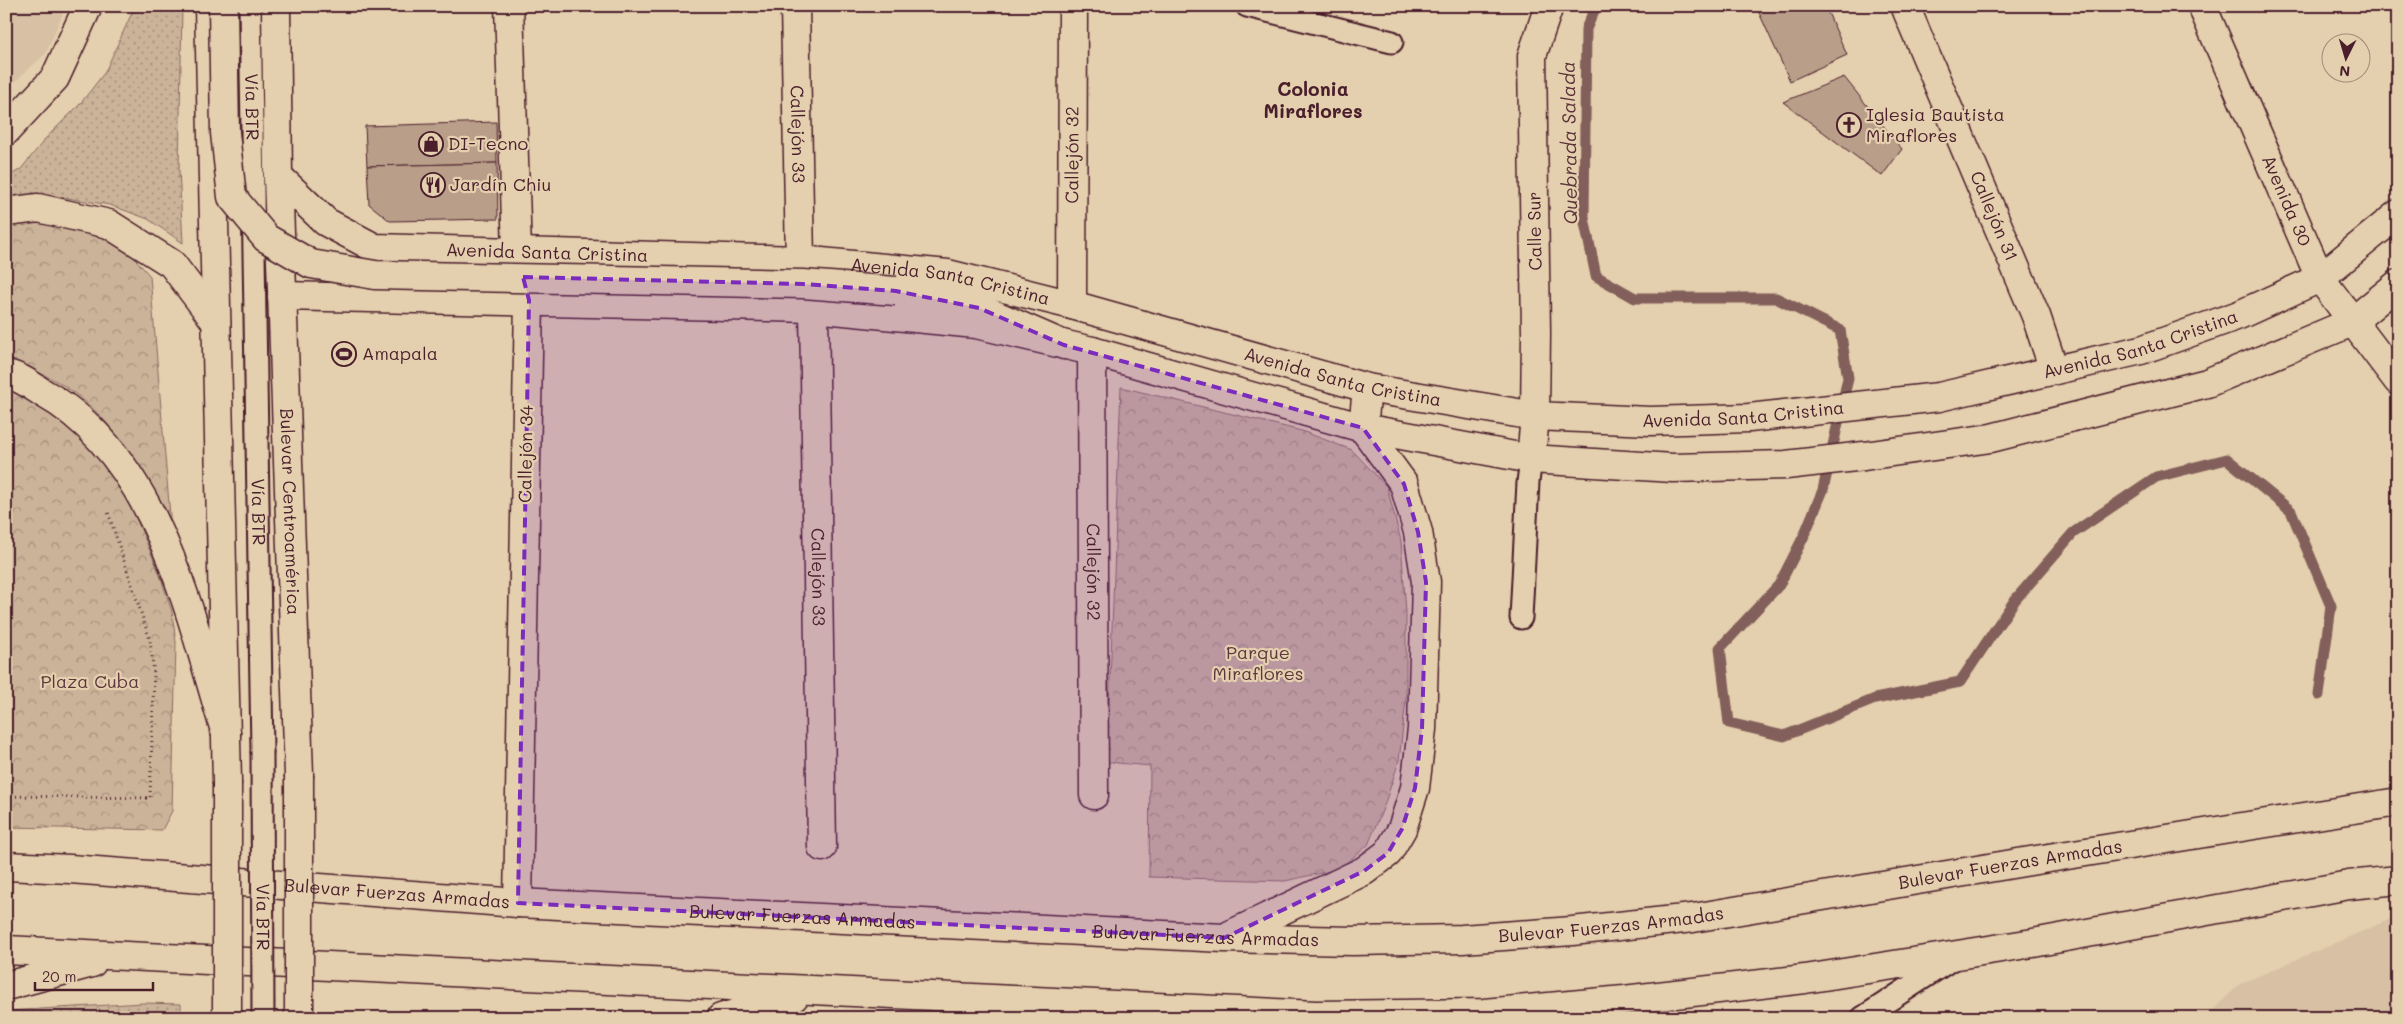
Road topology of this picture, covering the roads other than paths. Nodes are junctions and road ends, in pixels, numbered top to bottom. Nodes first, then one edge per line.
1 (88, 6) edge
2 (209, 6) edge
3 (223, 6) edge
4 (250, 6) edge
5 (276, 6) edge
6 (509, 6) edge
7 (795, 6) edge
8 (1073, 6) edge
9 (1246, 6) edge
10 (1550, 6) edge
11 (1905, 6) edge
12 (2202, 6) edge
13 (1392, 42) dead end
14 (6, 131) edge
15 (278, 176) junction
16 (6, 212) edge
17 (2398, 214) edge
18 (517, 252) junction
19 (800, 260) junction
20 (2320, 278) junction
21 (2398, 284) edge
22 (282, 296) junction
23 (529, 300) junction
24 (1072, 305) junction
25 (814, 308) junction
26 (216, 322) junction
27 (2352, 322) junction
28 (1064, 344) junction
29 (1092, 351) junction
30 (2054, 370) junction
31 (6, 374) edge
32 (2398, 381) edge
33 (1367, 388) junction
34 (1535, 416) junction
35 (1363, 428) junction
36 (1531, 459) junction
37 (1521, 618) dead end
38 (226, 734) junction
39 (1094, 795) dead end
40 (2398, 802) edge
41 (6, 847) edge
42 (822, 847) dead end
43 (6, 866) edge
44 (70, 869) junction
45 (2398, 880) edge
46 (518, 903) junction
47 (1224, 938) junction
48 (6, 950) edge
49 (114, 956) junction
50 (1957, 956) junction
51 (6, 986) edge
52 (816, 991) junction
53 (1490, 1015) edge
54 (227, 1018) edge
55 (262, 1018) edge
56 (298, 1018) edge
57 (721, 1018) edge
58 (1862, 1018) edge

1 - 14 main road
2 - 26 main road
3 - 28 main road, bridge
4 - 55 lane, Vía BTR, bridge
5 - 15 main road, Bulevar Centroamérica
6 - 18 main road, Callejón 34
7 - 19 main road, Callejón 33
8 - 24 main road, Callejón 32
9 - 13 lane
10 - 34 main road, Calle Sur
11 - 30 main road, Callejón 31
12 - 20 main road, Avenida 30
15 - 18 main road, Avenida Santa Cristina
15 - 22 main road, Bulevar Centroamérica
16 - 26 main road
17 - 20 main road, Avenida Santa Cristina
18 - 19 main road, Avenida Santa Cristina
18 - 23 main road, Callejón 34
19 - 24 main road, Avenida Santa Cristina
20 - 27 main road, Avenida 30
20 - 30 main road, Avenida Santa Cristina
21 - 27 main road
22 - 23 main road
22 - 56 main road, Bulevar Centroamérica, bridge
23 - 25 main road
23 - 46 main road, Callejón 34
24 - 33 main road, Avenida Santa Cristina
25 - 28 main road
25 - 42 main road, Callejón 33
26 - 38 main road
27 - 32 main road, Avenida 30
27 - 36 main road
28 - 29 main road
29 - 35 main road
29 - 39 main road, Callejón 32
30 - 34 main road, Avenida Santa Cristina
31 - 38 main road
33 - 34 main road, Avenida Santa Cristina
33 - 35 main road
34 - 36 main road, Calle Sur
35 - 36 main road
35 - 47 main road
36 - 37 lane
38 - 54 main road, bridge
40 - 47 main road, Bulevar Fuerzas Armadas
41 - 44 main road
43 - 44 main road, Bulevar Fuerzas Armadas
44 - 46 main road, Bulevar Fuerzas Armadas
45 - 50 main road
46 - 47 main road, Bulevar Fuerzas Armadas
48 - 49 main road
49 - 51 main road
49 - 52 main road
50 - 53 main road
50 - 58 lane
52 - 53 main road
52 - 57 main road

